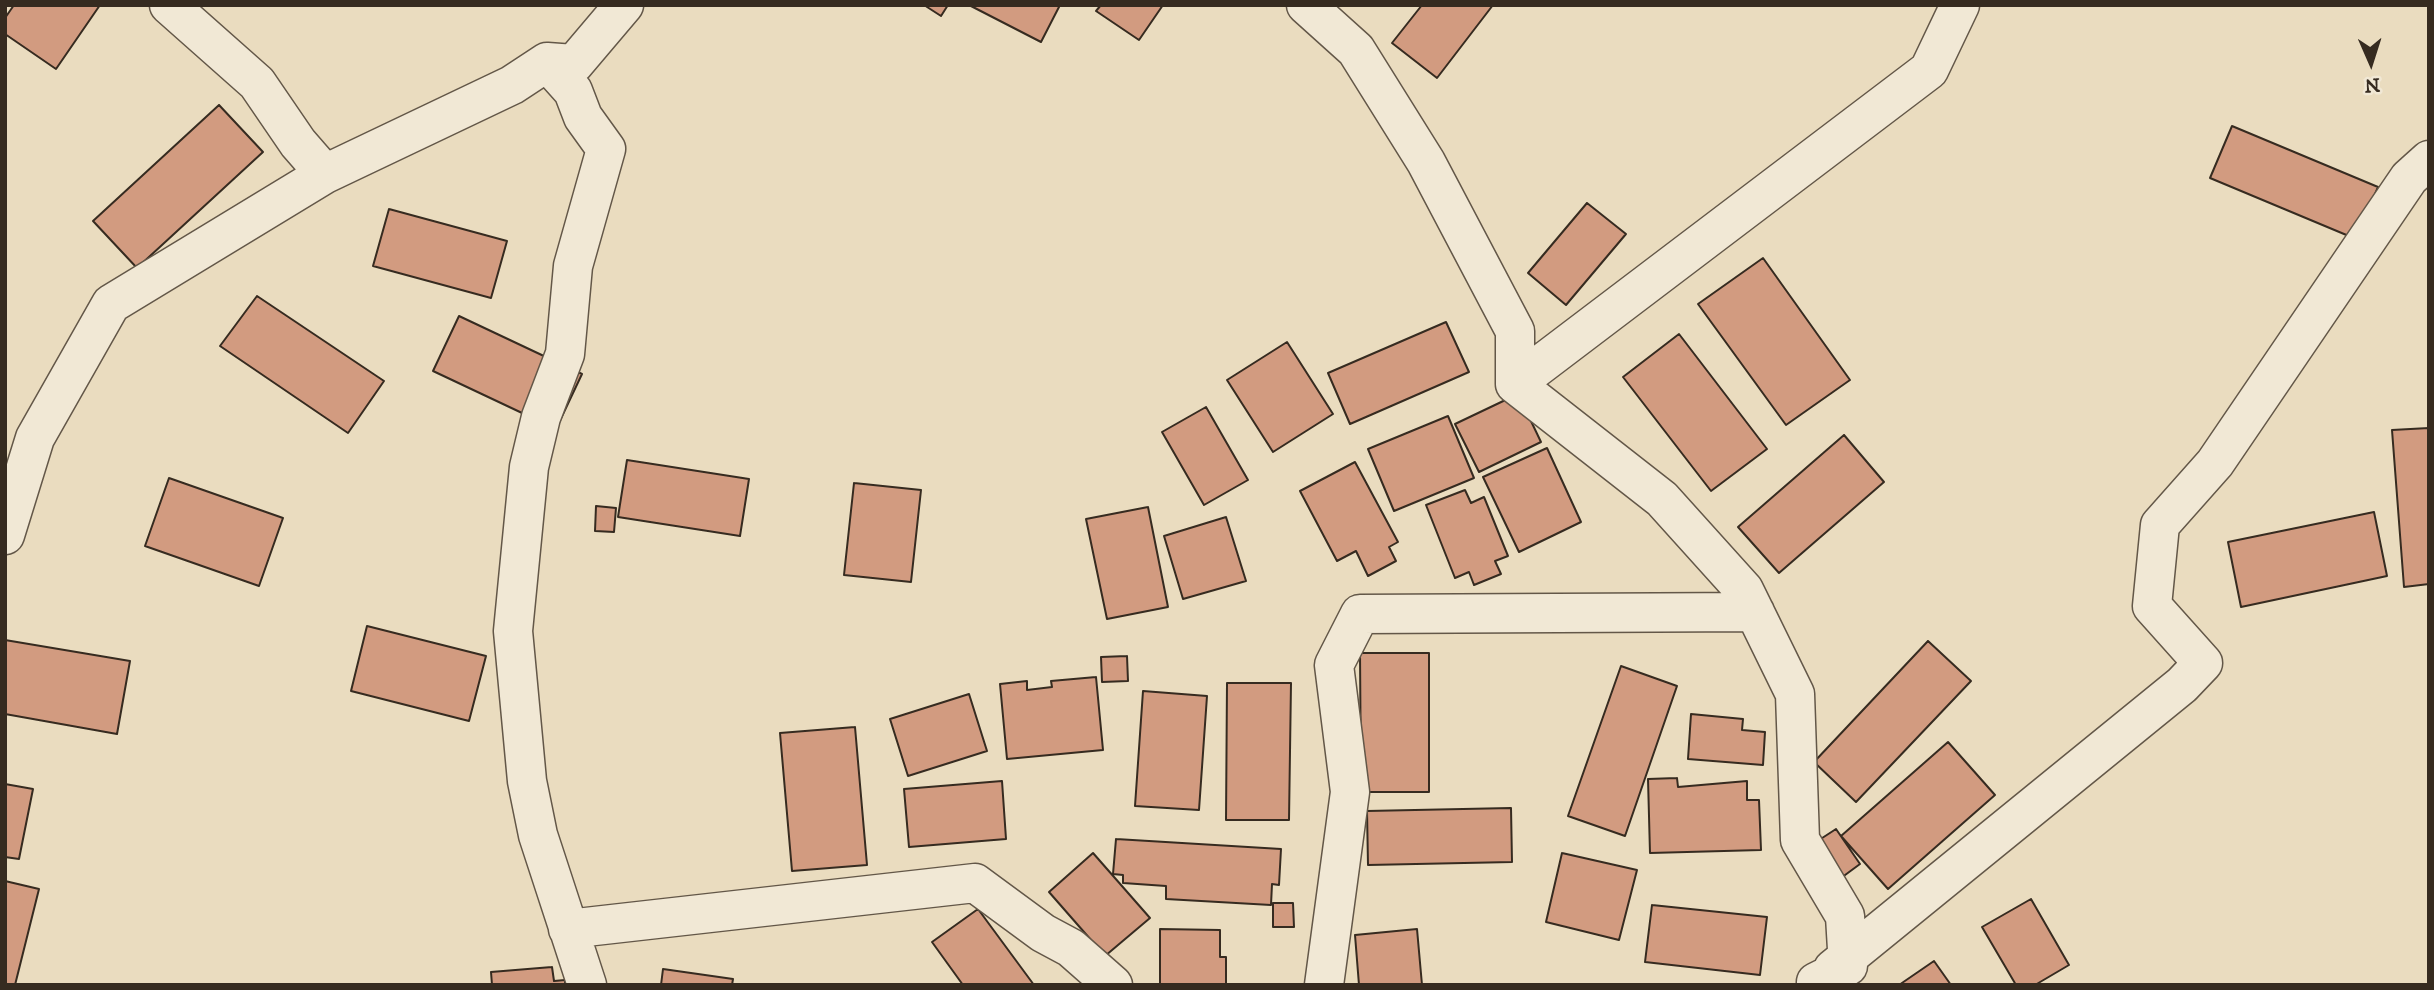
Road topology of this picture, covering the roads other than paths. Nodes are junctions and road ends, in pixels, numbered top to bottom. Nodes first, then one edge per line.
1 (169, 5) edge
2 (624, 5) edge
3 (1306, 5) edge
4 (1960, 5) edge
5 (547, 62) junction
6 (2429, 160) edge
7 (325, 174) junction
8 (1516, 384) junction
9 (5, 535) edge
10 (1755, 612) junction
11 (568, 929) junction
12 (1817, 983) edge
13 (587, 985) edge
14 (1112, 985) edge
15 (1324, 985) edge

1 - 7 street
2 - 5 street
3 - 8 street
4 - 8 street
5 - 7 street
5 - 11 street
6 - 12 street
7 - 9 street
8 - 10 street
10 - 12 street
10 - 15 street
11 - 13 street
11 - 14 street

